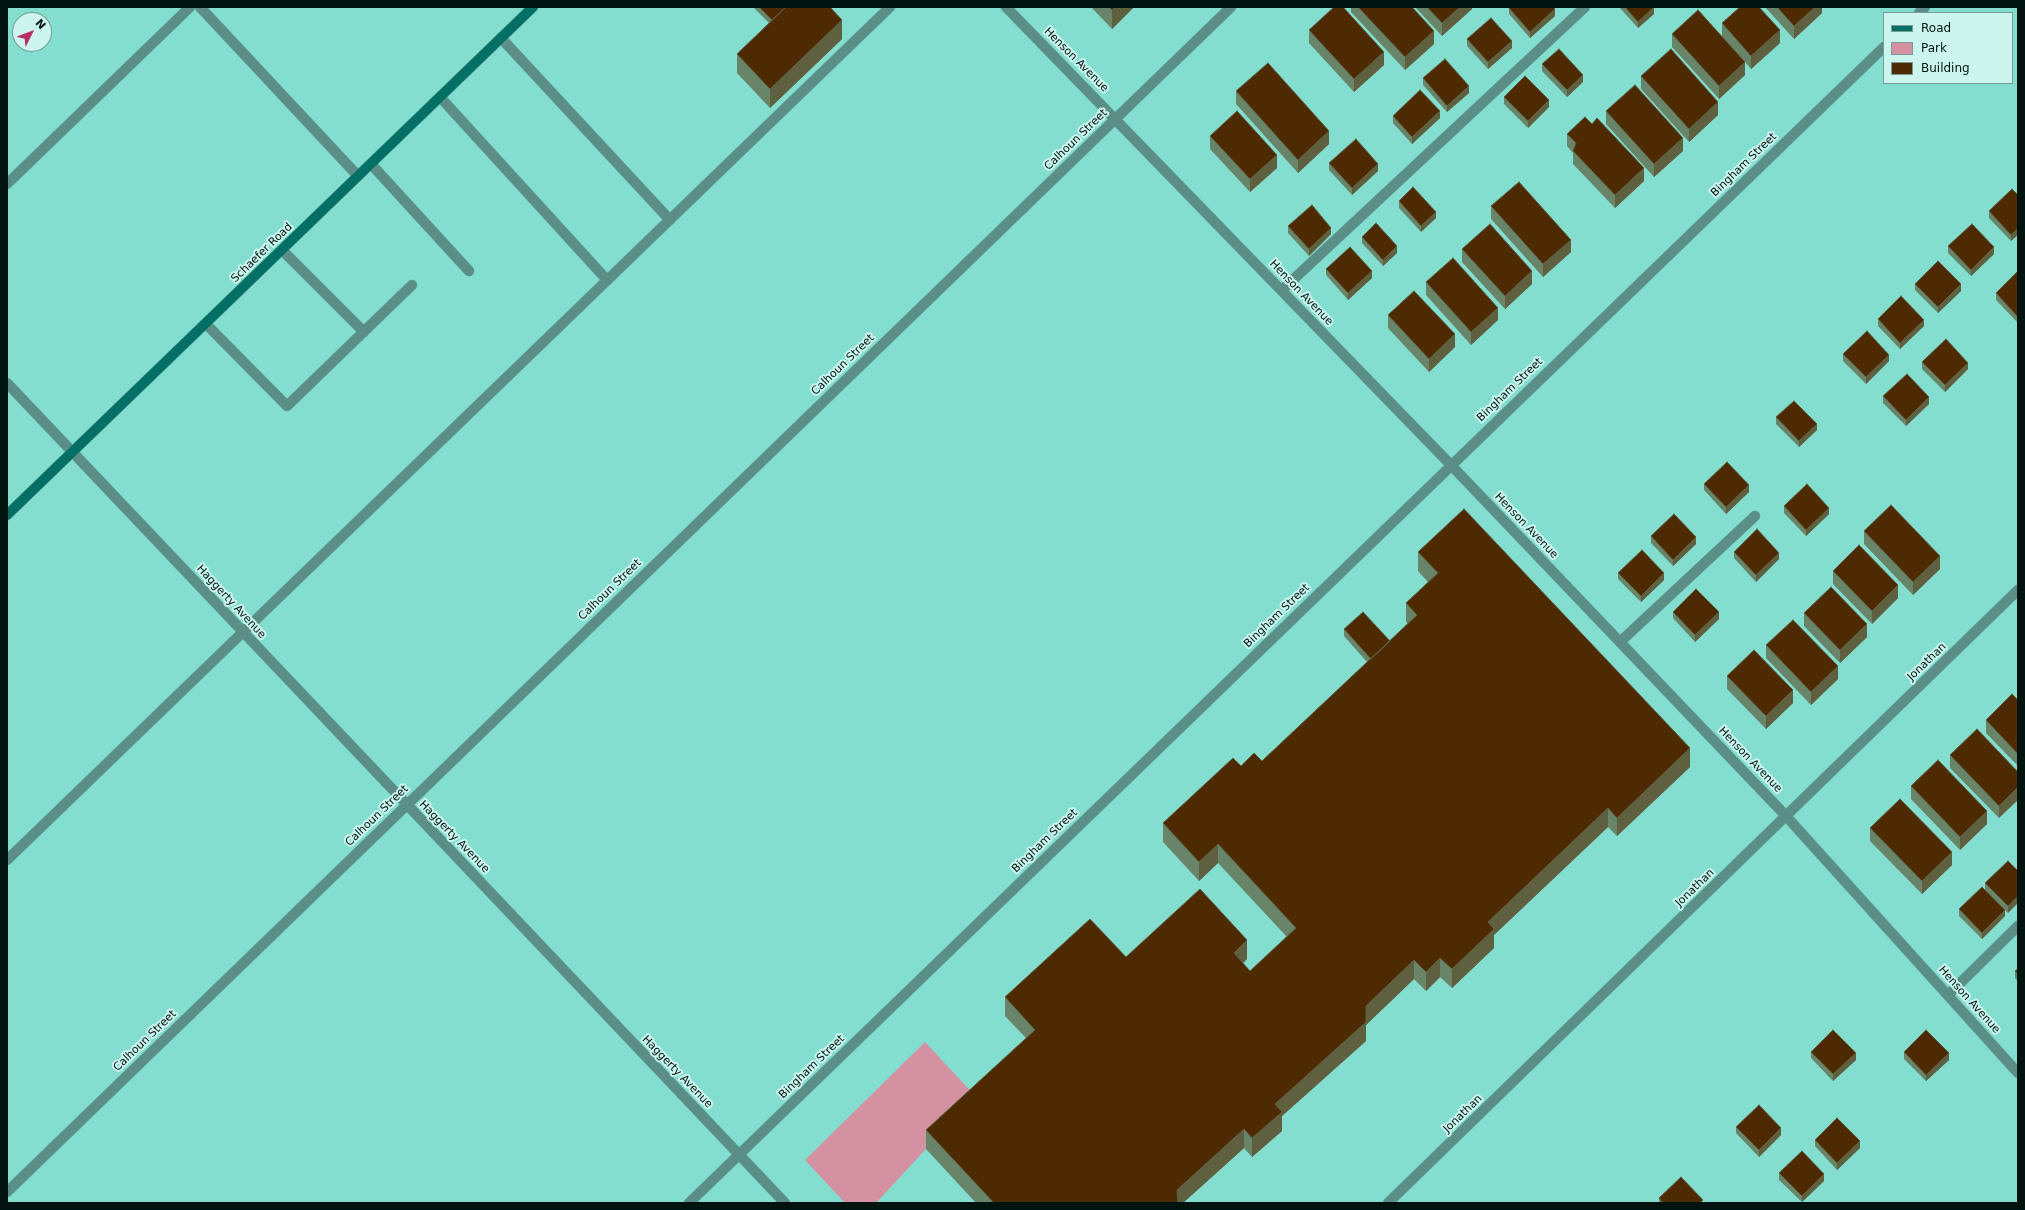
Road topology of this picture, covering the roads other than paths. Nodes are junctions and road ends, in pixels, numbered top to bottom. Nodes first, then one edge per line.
1 (190, 7) edge
2 (200, 7) edge
3 (533, 7) edge
4 (890, 7) edge
5 (1006, 7) edge
6 (1231, 7) edge
7 (1585, 7) edge
8 (501, 38) junction
9 (1883, 48) edge
10 (440, 97) junction
11 (1115, 118) junction
12 (371, 164) junction
13 (358, 176) junction
14 (7, 184) edge
15 (670, 220) junction
16 (282, 250) junction
17 (470, 271) dead end
18 (607, 280) junction
19 (412, 285) dead end
20 (1282, 290) junction
21 (206, 324) junction
22 (364, 332) junction
23 (7, 383) edge
24 (73, 452) junction
25 (1450, 464) junction
26 (7, 515) edge
27 (1755, 516) dead end
28 (2018, 590) edge
29 (243, 632) junction
30 (1620, 642) junction
31 (406, 805) junction
32 (1786, 816) junction
33 (7, 860) edge
34 (2018, 926) edge
35 (1948, 996) junction
36 (2018, 1073) edge
37 (739, 1154) junction
38 (7, 1192) edge
39 (689, 1203) edge
40 (785, 1203) edge
41 (1388, 1203) edge

1 - 14 street
2 - 13 street
3 - 8 main road, Schaefer Road
4 - 15 street
5 - 11 street, Henson Avenue
6 - 11 street, Calhoun Street
7 - 20 street
8 - 10 main road, Schaefer Road
8 - 15 street
9 - 25 street, Bingham Street
10 - 12 main road, Schaefer Road
10 - 18 street
11 - 20 street, Henson Avenue
11 - 31 street, Calhoun Street
12 - 13 main road, Schaefer Road
12 - 17 street
13 - 16 main road, Schaefer Road
15 - 18 street
16 - 21 main road, Schaefer Road
16 - 22 street
18 - 29 street
19 - 22 street
20 - 25 street, Henson Avenue
21 - 22 street
21 - 24 main road, Schaefer Road
23 - 24 street, Haggerty Avenue
24 - 26 main road, Schaefer Road
24 - 29 street, Haggerty Avenue
25 - 30 street, Henson Avenue
25 - 37 street, Bingham Street
27 - 30 street
28 - 32 street, Jonathan
29 - 31 street, Haggerty Avenue
29 - 33 street
30 - 32 street, Henson Avenue
31 - 37 street, Haggerty Avenue
31 - 38 street, Calhoun Street
32 - 35 street, Henson Avenue
32 - 41 street, Jonathan
34 - 35 street
35 - 36 street, Henson Avenue
37 - 39 street, Bingham Street
37 - 40 street, Haggerty Avenue

